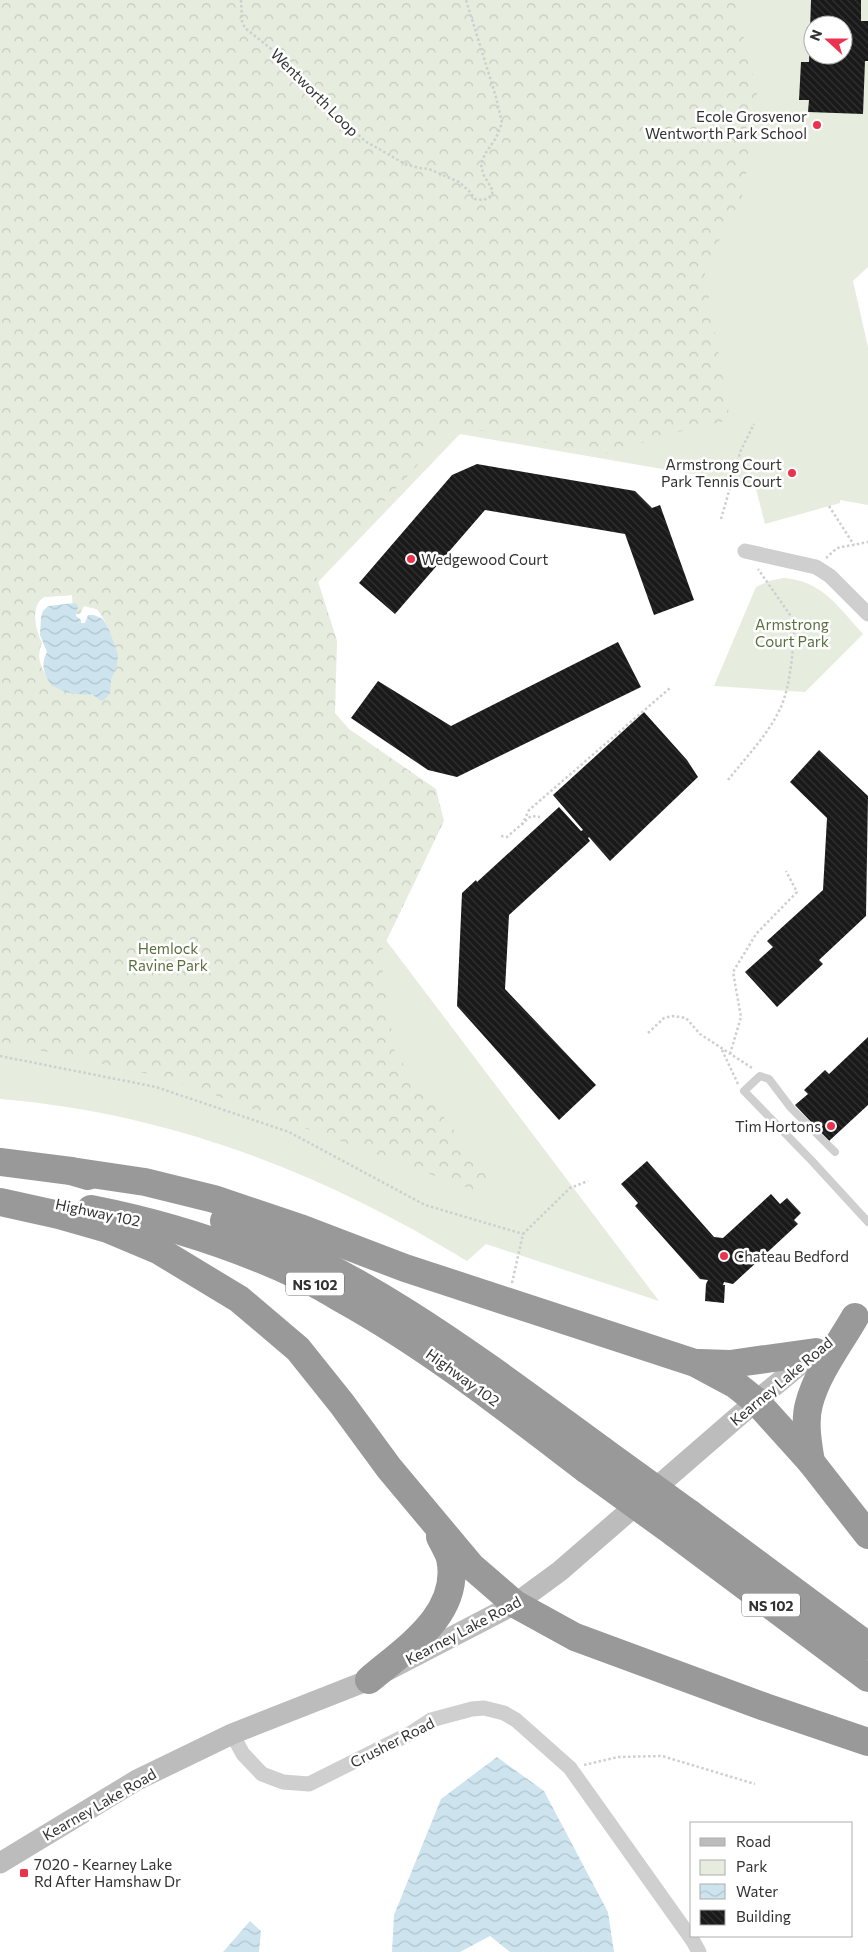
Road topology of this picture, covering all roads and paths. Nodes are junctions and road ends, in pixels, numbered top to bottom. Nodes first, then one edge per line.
1 (241, 0) edge
2 (466, 0) edge
3 (754, 424) dead end
4 (830, 506) dead end
5 (721, 519) dead end
6 (868, 542) edge
7 (854, 545) junction
8 (745, 551) joint
9 (816, 567) junction
10 (868, 614) edge
11 (670, 688) dead end
12 (728, 780) dead end
13 (540, 817) dead end
14 (522, 825) junction
15 (501, 836) dead end
16 (786, 871) dead end
17 (648, 1033) dead end
18 (722, 1049) junction
19 (730, 1054) junction
20 (0, 1056) edge
21 (760, 1076) junction
22 (744, 1091) junction
23 (836, 1152) dead end
24 (0, 1162) edge
25 (71, 1171) junction
26 (588, 1181) dead end
27 (0, 1198) edge
28 (0, 1202) edge
29 (868, 1222) edge
30 (523, 1234) junction
31 (507, 1301) junction
32 (861, 1312) edge
33 (816, 1352) junction
34 (695, 1363) junction
35 (756, 1401) junction
36 (594, 1460) junction
37 (811, 1462) junction
38 (430, 1517) junction
39 (681, 1523) junction
40 (868, 1535) edge
41 (515, 1604) junction
42 (868, 1646) edge
43 (868, 1678) edge
44 (369, 1680) junction
45 (232, 1734) junction
46 (868, 1742) edge
47 (570, 1768) junction
48 (755, 1784) dead end
49 (0, 1863) edge
50 (699, 1952) edge

1 - 2 path, Wentworth Loop
3 - 5 path
4 - 7 path
6 - 7 path
7 - 9 path
8 - 9 street
8 - 12 path
9 - 10 street
11 - 14 path
13 - 14 path
14 - 15 path
16 - 19 path
17 - 18 path
18 - 19 path
18 - 22 path
19 - 21 path
20 - 30 path
21 - 22 lane
21 - 23 lane
22 - 29 lane
24 - 25 highway, Highway 102 / NS 102
25 - 31 highway
25 - 36 highway, Highway 102 / NS 102
26 - 30 path
27 - 36 highway, Highway 102 / NS 102
28 - 38 highway
30 - 31 path
31 - 34 highway
32 - 33 main road, Kearney Lake Road
32 - 37 highway
33 - 34 highway
33 - 35 main road, Kearney Lake Road
34 - 35 highway
35 - 37 highway
35 - 41 main road, Kearney Lake Road
36 - 39 highway, Highway 102 / NS 102, bridge
37 - 40 highway
38 - 41 highway
38 - 44 highway
39 - 42 highway, Highway 102 / NS 102
39 - 43 highway, Highway 102 / NS 102
41 - 44 main road, Kearney Lake Road
41 - 46 highway
44 - 45 main road, Kearney Lake Road
45 - 47 street, Crusher Road
45 - 49 main road, Kearney Lake Road
47 - 48 path
47 - 50 street, Crusher Road

